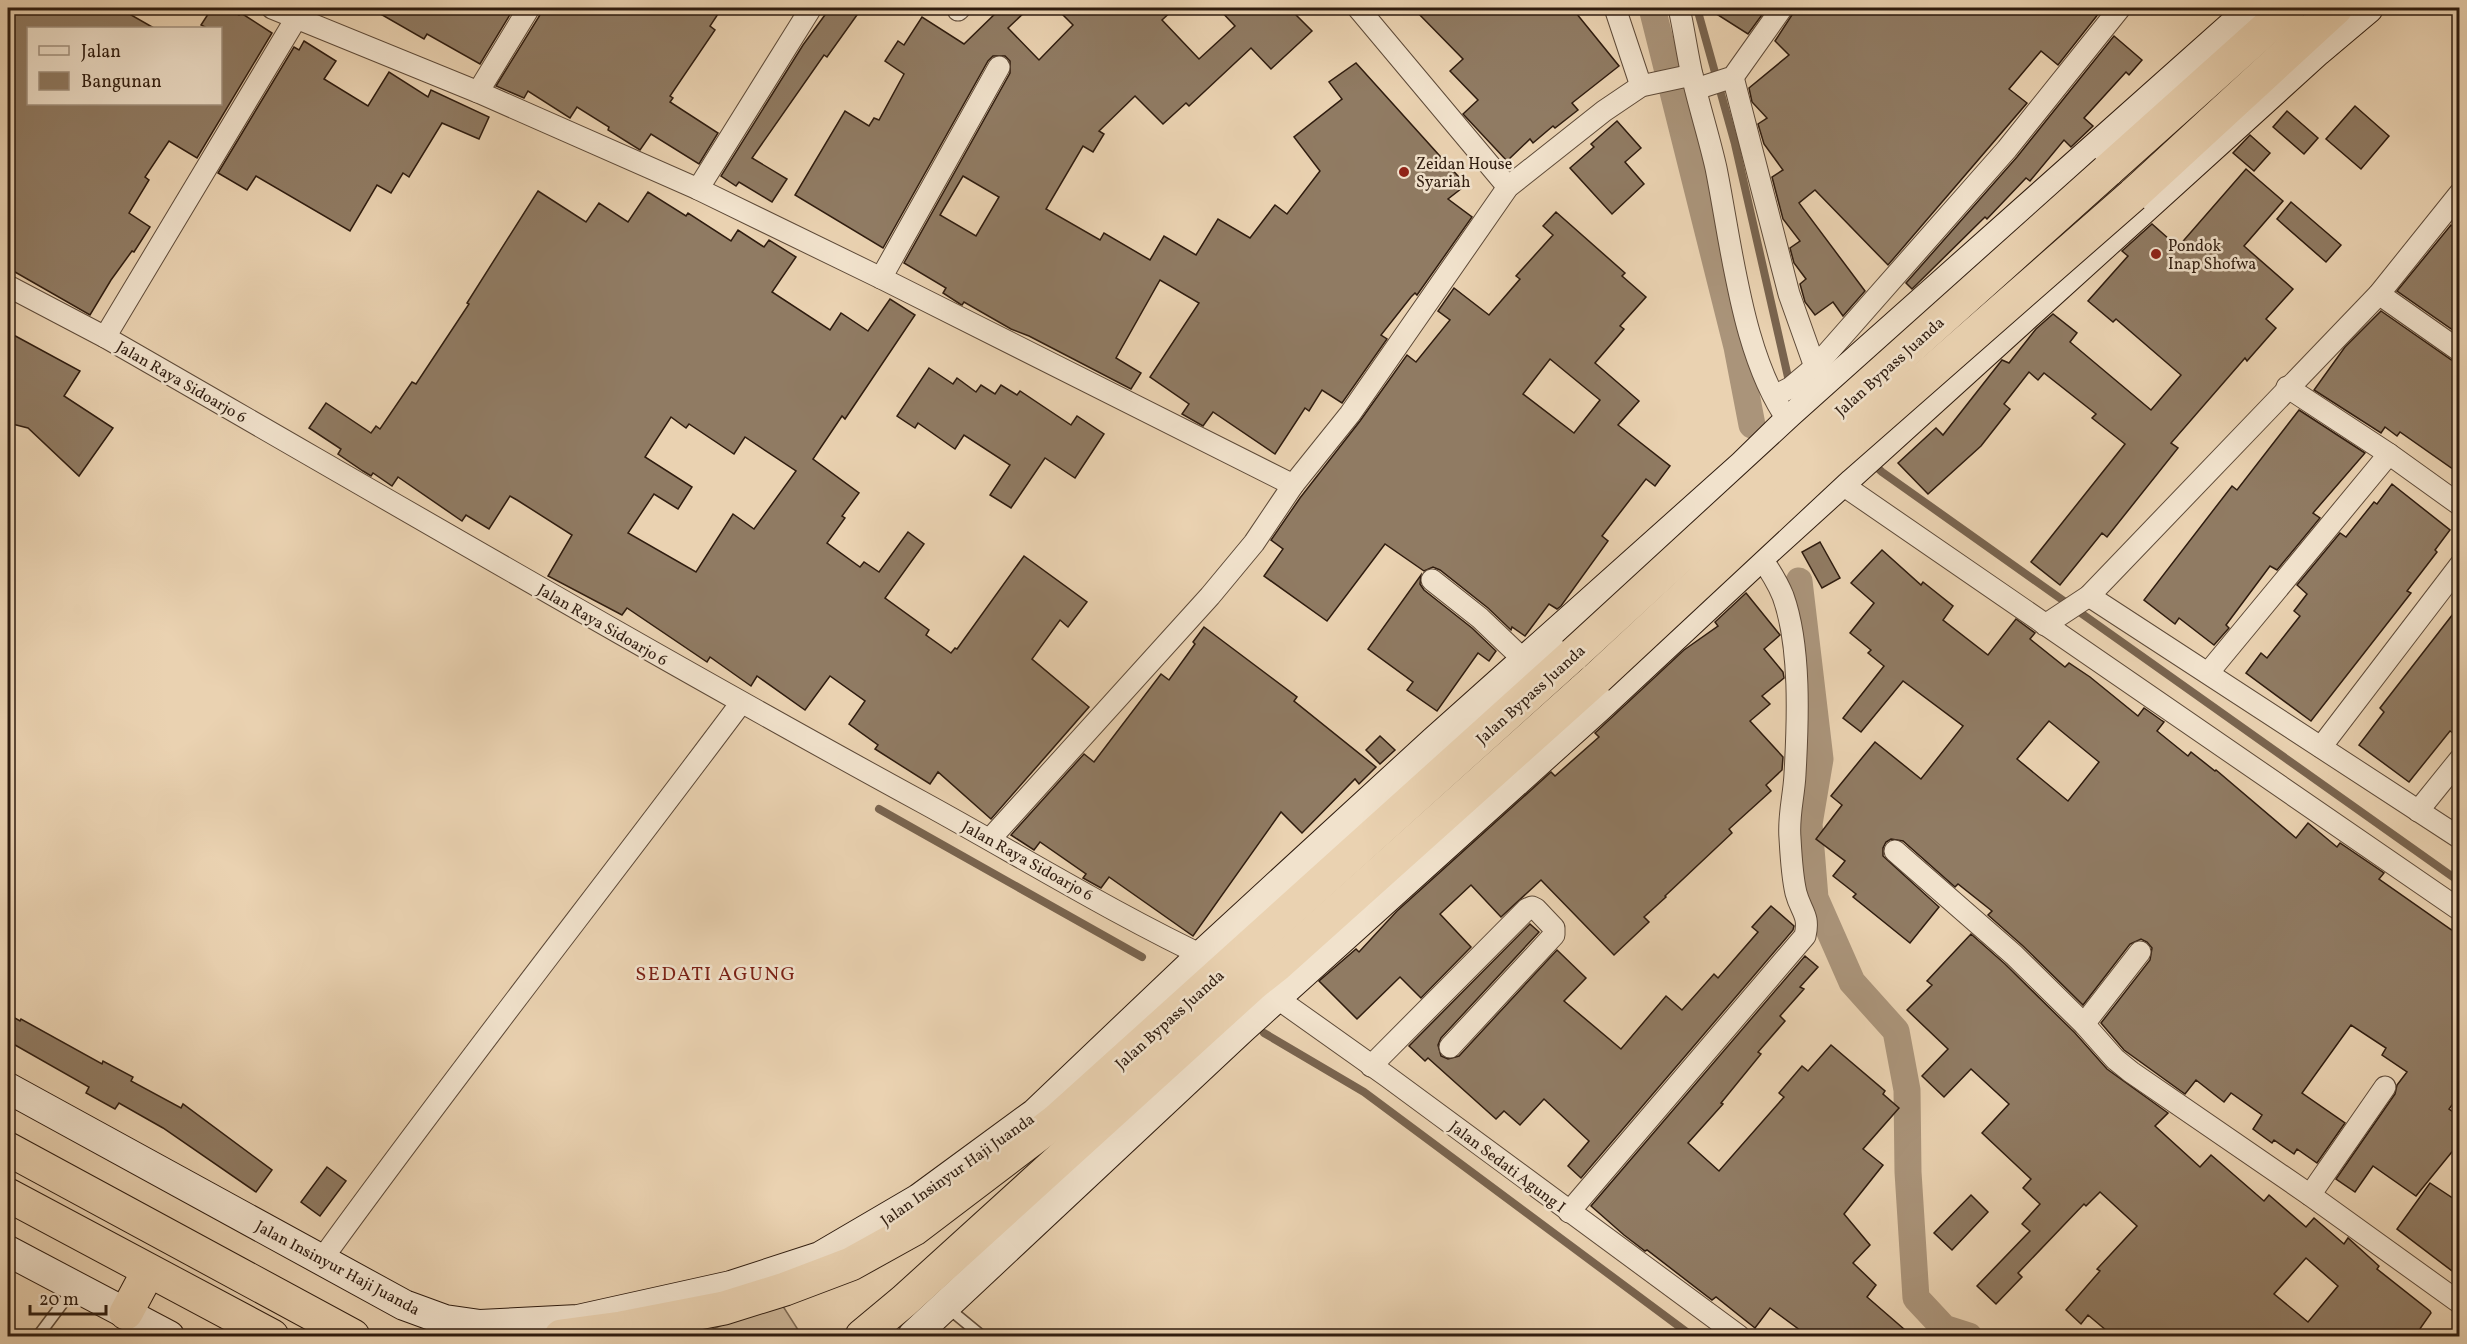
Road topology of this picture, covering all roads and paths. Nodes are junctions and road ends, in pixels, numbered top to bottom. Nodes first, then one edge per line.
1 (275, 8) edge
2 (529, 8) edge
3 (811, 8) edge
4 (1358, 8) edge
5 (1615, 8) edge
6 (1679, 8) edge
7 (1782, 8) edge
8 (2120, 8) edge
9 (2253, 8) edge
10 (2289, 8) edge
11 (2336, 8) edge
12 (2368, 8) edge
13 (297, 17) junction
14 (2310, 44) junction
15 (999, 67) dead end
16 (2195, 74) junction
17 (1706, 81) junction
18 (1647, 84) junction
19 (478, 92) junction
20 (2208, 137) junction
21 (2113, 154) junction
22 (1508, 187) junction
23 (698, 189) junction
24 (2458, 199) edge
25 (881, 278) junction
26 (8, 286) edge
27 (2379, 294) junction
28 (105, 337) junction
29 (2460, 351) edge
30 (2287, 387) junction
31 (1803, 392) junction
32 (2389, 453) junction
33 (1858, 468) junction
34 (1293, 485) junction
35 (2460, 506) edge
36 (1760, 556) junction
37 (2460, 565) edge
38 (1432, 580) dead end
39 (2083, 599) junction
40 (2051, 620) junction
41 (1525, 661) junction
42 (2208, 673) junction
43 (741, 703) junction
44 (2321, 747) junction
45 (2460, 759) edge
46 (2418, 811) junction
47 (2460, 838) edge
48 (990, 839) junction
49 (1895, 851) dead end
50 (1324, 861) junction
51 (2460, 910) edge
52 (2140, 952) dead end
53 (1237, 978) junction
54 (1209, 1005) junction
55 (2084, 1023) junction
56 (1450, 1047) dead end
57 (1371, 1066) junction
58 (2385, 1087) dead end
59 (8, 1088) edge
60 (8, 1149) edge
61 (2310, 1195) junction
62 (8, 1196) edge
63 (1569, 1212) junction
64 (8, 1251) edge
65 (322, 1258) junction
66 (148, 1272) junction
67 (75, 1286) junction
68 (2460, 1303) edge
69 (946, 1305) junction
70 (126, 1313) junction
71 (697, 1326) edge
72 (547, 1330) edge
73 (863, 1334) edge
74 (38, 1336) edge
75 (169, 1336) edge
76 (272, 1336) edge
77 (356, 1336) edge
78 (913, 1336) edge
79 (982, 1336) edge
80 (1739, 1336) edge

1 - 13 street
2 - 19 street
3 - 23 street
4 - 22 street
5 - 18 street
6 - 17 street
7 - 17 street
8 - 31 street
9 - 16 street
10 - 16 highway, Jalan Bypass Juanda
11 - 14 highway, Jalan Bypass Juanda
12 - 14 street
13 - 19 street
13 - 28 street
14 - 20 highway, Jalan Bypass Juanda
15 - 25 street
16 - 21 highway, Jalan Bypass Juanda
17 - 18 street
17 - 31 street
17 - 31 street
18 - 22 street
19 - 23 street
20 - 33 street
20 - 53 highway, Jalan Bypass Juanda, bridge
21 - 31 street
21 - 50 highway, Jalan Bypass Juanda, bridge
22 - 34 street
23 - 25 street
24 - 27 street
25 - 34 street
26 - 28 street, Jalan Raya Sidoarjo 6
27 - 29 street
27 - 30 street
28 - 43 street, Jalan Raya Sidoarjo 6
30 - 32 street
30 - 39 street
31 - 33 street
31 - 41 street
32 - 35 street
32 - 42 street
33 - 36 street
33 - 40 street
34 - 48 street
36 - 53 street
36 - 63 street
37 - 44 street
38 - 41 street
39 - 40 street
39 - 42 street
40 - 51 street
41 - 50 street
42 - 44 street
43 - 48 street, Jalan Raya Sidoarjo 6
43 - 65 street
44 - 46 street
45 - 46 street
46 - 47 street
48 - 53 street, Jalan Raya Sidoarjo 6
49 - 55 street
50 - 53 highway, Jalan Bypass Juanda
52 - 55 street
53 - 54 highway, Jalan Bypass Juanda
53 - 54 street
53 - 57 street, Jalan Sedati Agung I
54 - 69 street
54 - 71 highway, Jalan Bypass Juanda
54 - 72 street, Jalan Insinyur Haji Juanda
54 - 73 highway, Jalan Bypass Juanda
55 - 61 street
56 - 57 street
57 - 63 street, Jalan Sedati Agung I
58 - 61 street
59 - 65 street, Jalan Insinyur Haji Juanda
60 - 77 highway
61 - 68 street
62 - 66 highway
63 - 80 street, Jalan Sedati Agung I
64 - 67 street
65 - 72 street, Jalan Insinyur Haji Juanda
66 - 70 highway
66 - 76 highway
67 - 70 street
67 - 74 lane
69 - 78 street
69 - 79 lane
70 - 75 street
71 - 72 highway, Jalan Bypass Juanda

